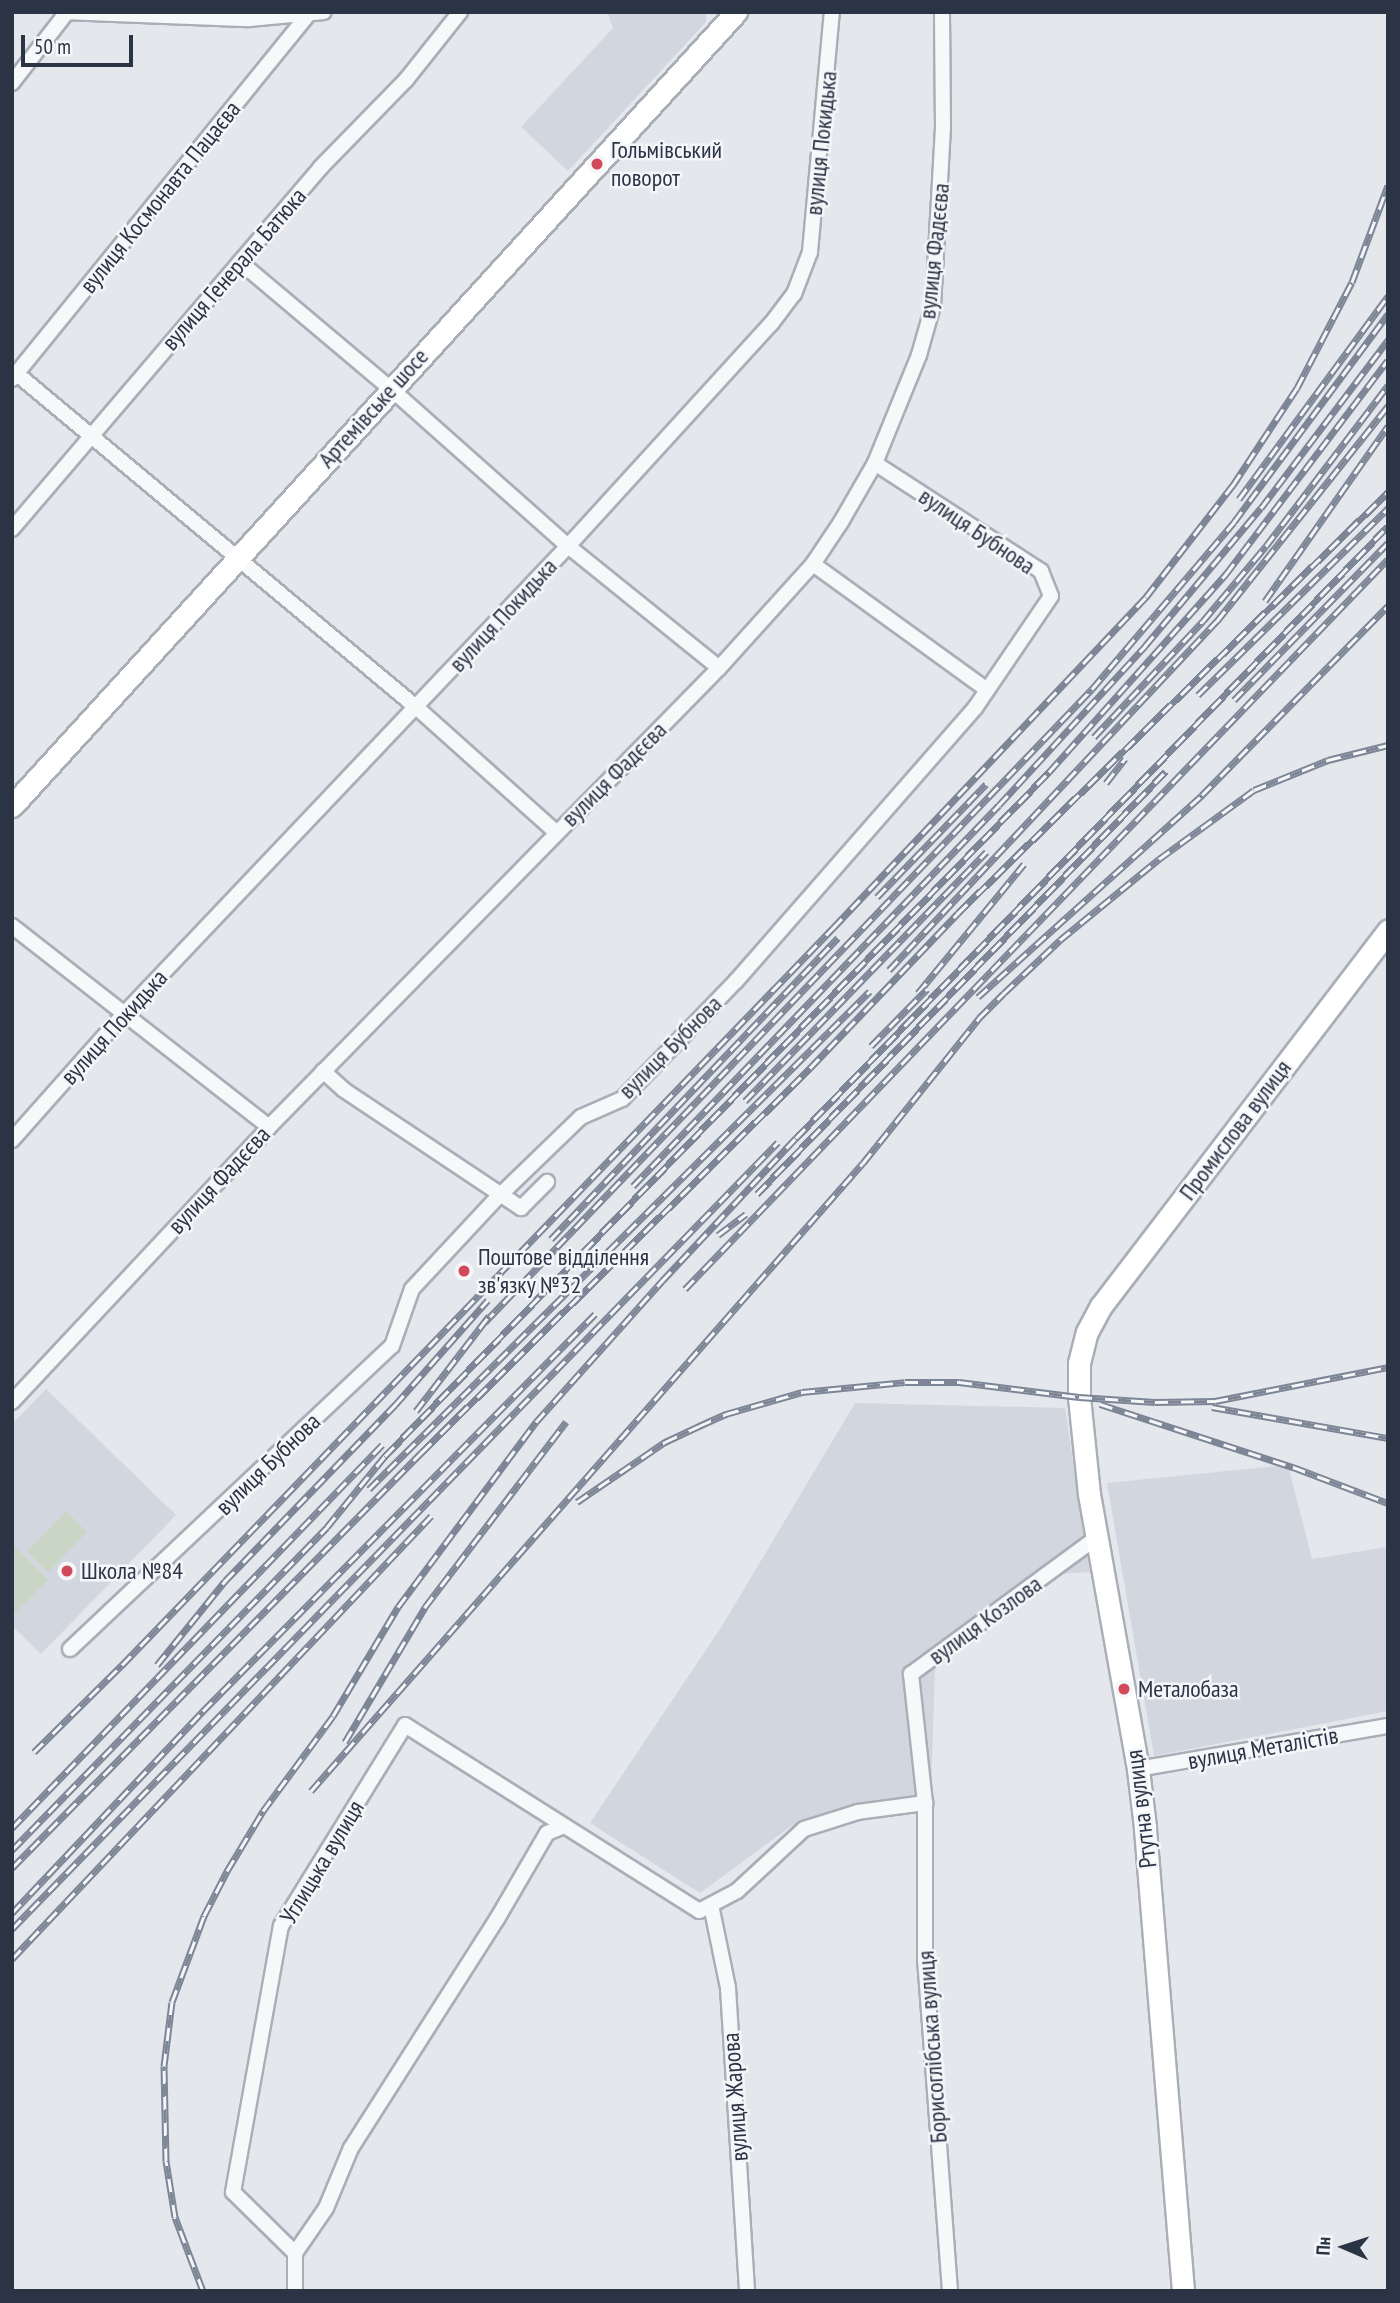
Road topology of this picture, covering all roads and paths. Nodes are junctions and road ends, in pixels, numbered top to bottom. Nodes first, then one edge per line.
1 (65, 12) edge
2 (324, 12) edge
3 (460, 12) edge
4 (736, 12) edge
5 (832, 12) edge
6 (942, 12) edge
7 (309, 15) junction
8 (718, 23) edge
9 (12, 83) edge
10 (240, 262) junction
11 (15, 377) edge
12 (391, 389) junction
13 (91, 435) junction
14 (875, 463) junction
15 (12, 530) edge
16 (568, 546) junction
17 (238, 556) junction
18 (813, 564) junction
19 (719, 668) junction
20 (987, 690) junction
21 (416, 707) junction
22 (12, 806) edge
23 (556, 832) junction
24 (12, 926) edge
25 (1388, 930) edge
26 (123, 1015) junction
27 (323, 1071) junction
28 (269, 1127) junction
29 (12, 1140) edge
30 (547, 1182) dead end
31 (502, 1193) junction
32 (1087, 1332) joint
33 (12, 1402) edge
34 (1096, 1538) junction
35 (70, 1649) dead end
36 (1388, 1726) edge
37 (1138, 1769) junction
38 (925, 1803) junction
39 (564, 1826) junction
40 (705, 1908) junction
41 (295, 2253) junction
42 (295, 2291) edge
43 (747, 2291) edge
44 (950, 2291) edge
45 (1183, 2291) edge

1 - 7 street
1 - 9 street
2 - 7 street
3 - 10 street, вулиця Генерала Батюка
4 - 8 main road, Артемівське шосе
5 - 16 street, вулиця Покидька
6 - 14 street, вулиця Фадєєва
7 - 11 street, вулиця Космонавта Пацаєва
8 - 12 main road, Артемівське шосе
10 - 12 street
10 - 13 street, вулиця Генерала Батюка
11 - 13 street
12 - 16 street
12 - 17 main road, Артемівське шосе
13 - 15 street, вулиця Генерала Батюка
13 - 17 street
14 - 18 street, вулиця Фадєєва
14 - 20 street, вулиця Бубнова
16 - 19 street
16 - 21 street, вулиця Покидька
17 - 21 street
17 - 22 main road, Артемівське шосе
18 - 19 street, вулиця Фадєєва
18 - 20 street
19 - 23 street, вулиця Фадєєва
20 - 31 street, вулиця Бубнова
21 - 23 street
21 - 26 street, вулиця Покидька
23 - 27 street, вулиця Фадєєва
24 - 26 street
25 - 32 main road, Промислова вулиця
26 - 28 street
26 - 29 street, вулиця Покидька
27 - 28 street, вулиця Фадєєва
27 - 31 street
28 - 33 street, вулиця Фадєєва
30 - 31 street
31 - 35 street, вулиця Бубнова
32 - 34 main road, Ртутна вулиця
34 - 37 main road, Ртутна вулиця
34 - 38 street, вулиця Козлова
36 - 37 street, вулиця Металістів
37 - 45 main road, Ртутна вулиця
38 - 40 street
38 - 44 street, Борисоглібська вулиця
39 - 40 street, Углицька вулиця
39 - 41 street
39 - 41 street, Углицька вулиця
40 - 43 street, вулиця Жарова
41 - 42 street

